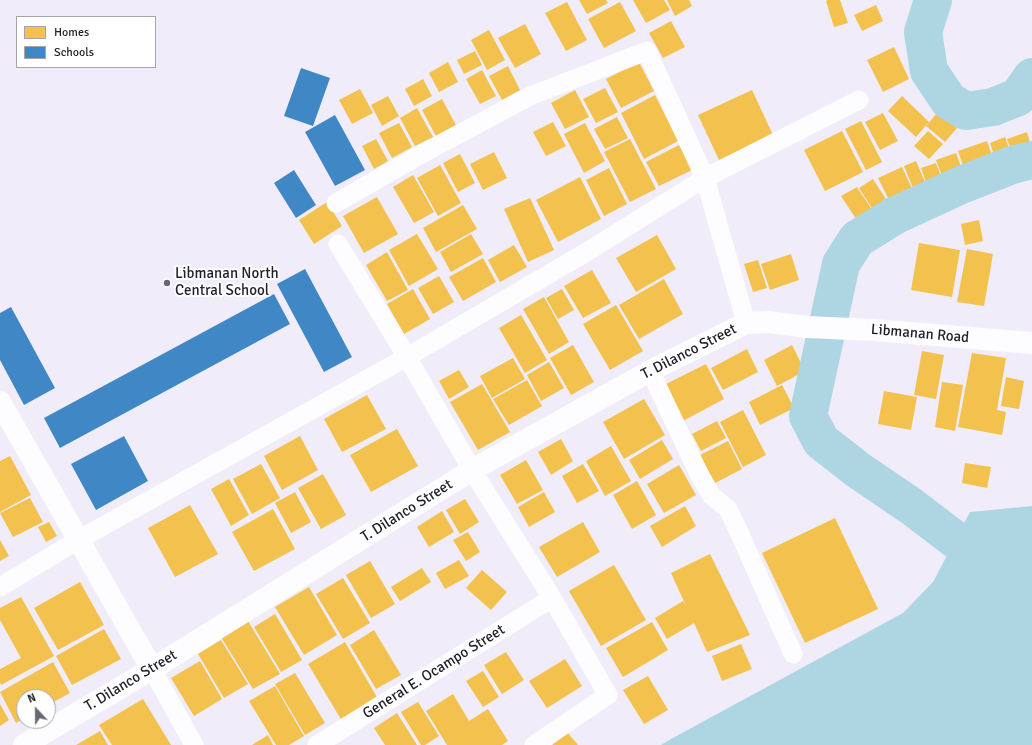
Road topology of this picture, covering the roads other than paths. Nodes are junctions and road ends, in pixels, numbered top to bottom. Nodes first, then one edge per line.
1 (859, 100) dead end
2 (705, 178) junction
3 (336, 203) dead end
4 (338, 244) dead end
5 (746, 323) junction
6 (807, 327) joint
7 (1032, 343) edge
8 (407, 357) junction
9 (650, 371) junction
10 (2, 409) edge
11 (472, 470) junction
12 (78, 540) junction
13 (0, 587) edge
14 (552, 598) junction
15 (793, 654) dead end
16 (152, 669) junction
17 (24, 745) edge
18 (194, 745) edge
19 (317, 745) edge
20 (534, 745) edge

1 - 2 street
2 - 3 street
2 - 5 street
2 - 8 street
4 - 8 street
5 - 6 main road, T. Dilanco Street
5 - 9 main road, T. Dilanco Street
6 - 7 main road, Libmanan Road
8 - 11 street
8 - 12 street
9 - 11 main road, T. Dilanco Street
9 - 15 street
10 - 12 main road
11 - 14 street
11 - 16 main road, T. Dilanco Street
12 - 13 street
12 - 16 main road
14 - 19 street, General E. Ocampo Street
14 - 20 street
16 - 17 main road, T. Dilanco Street
16 - 18 street

